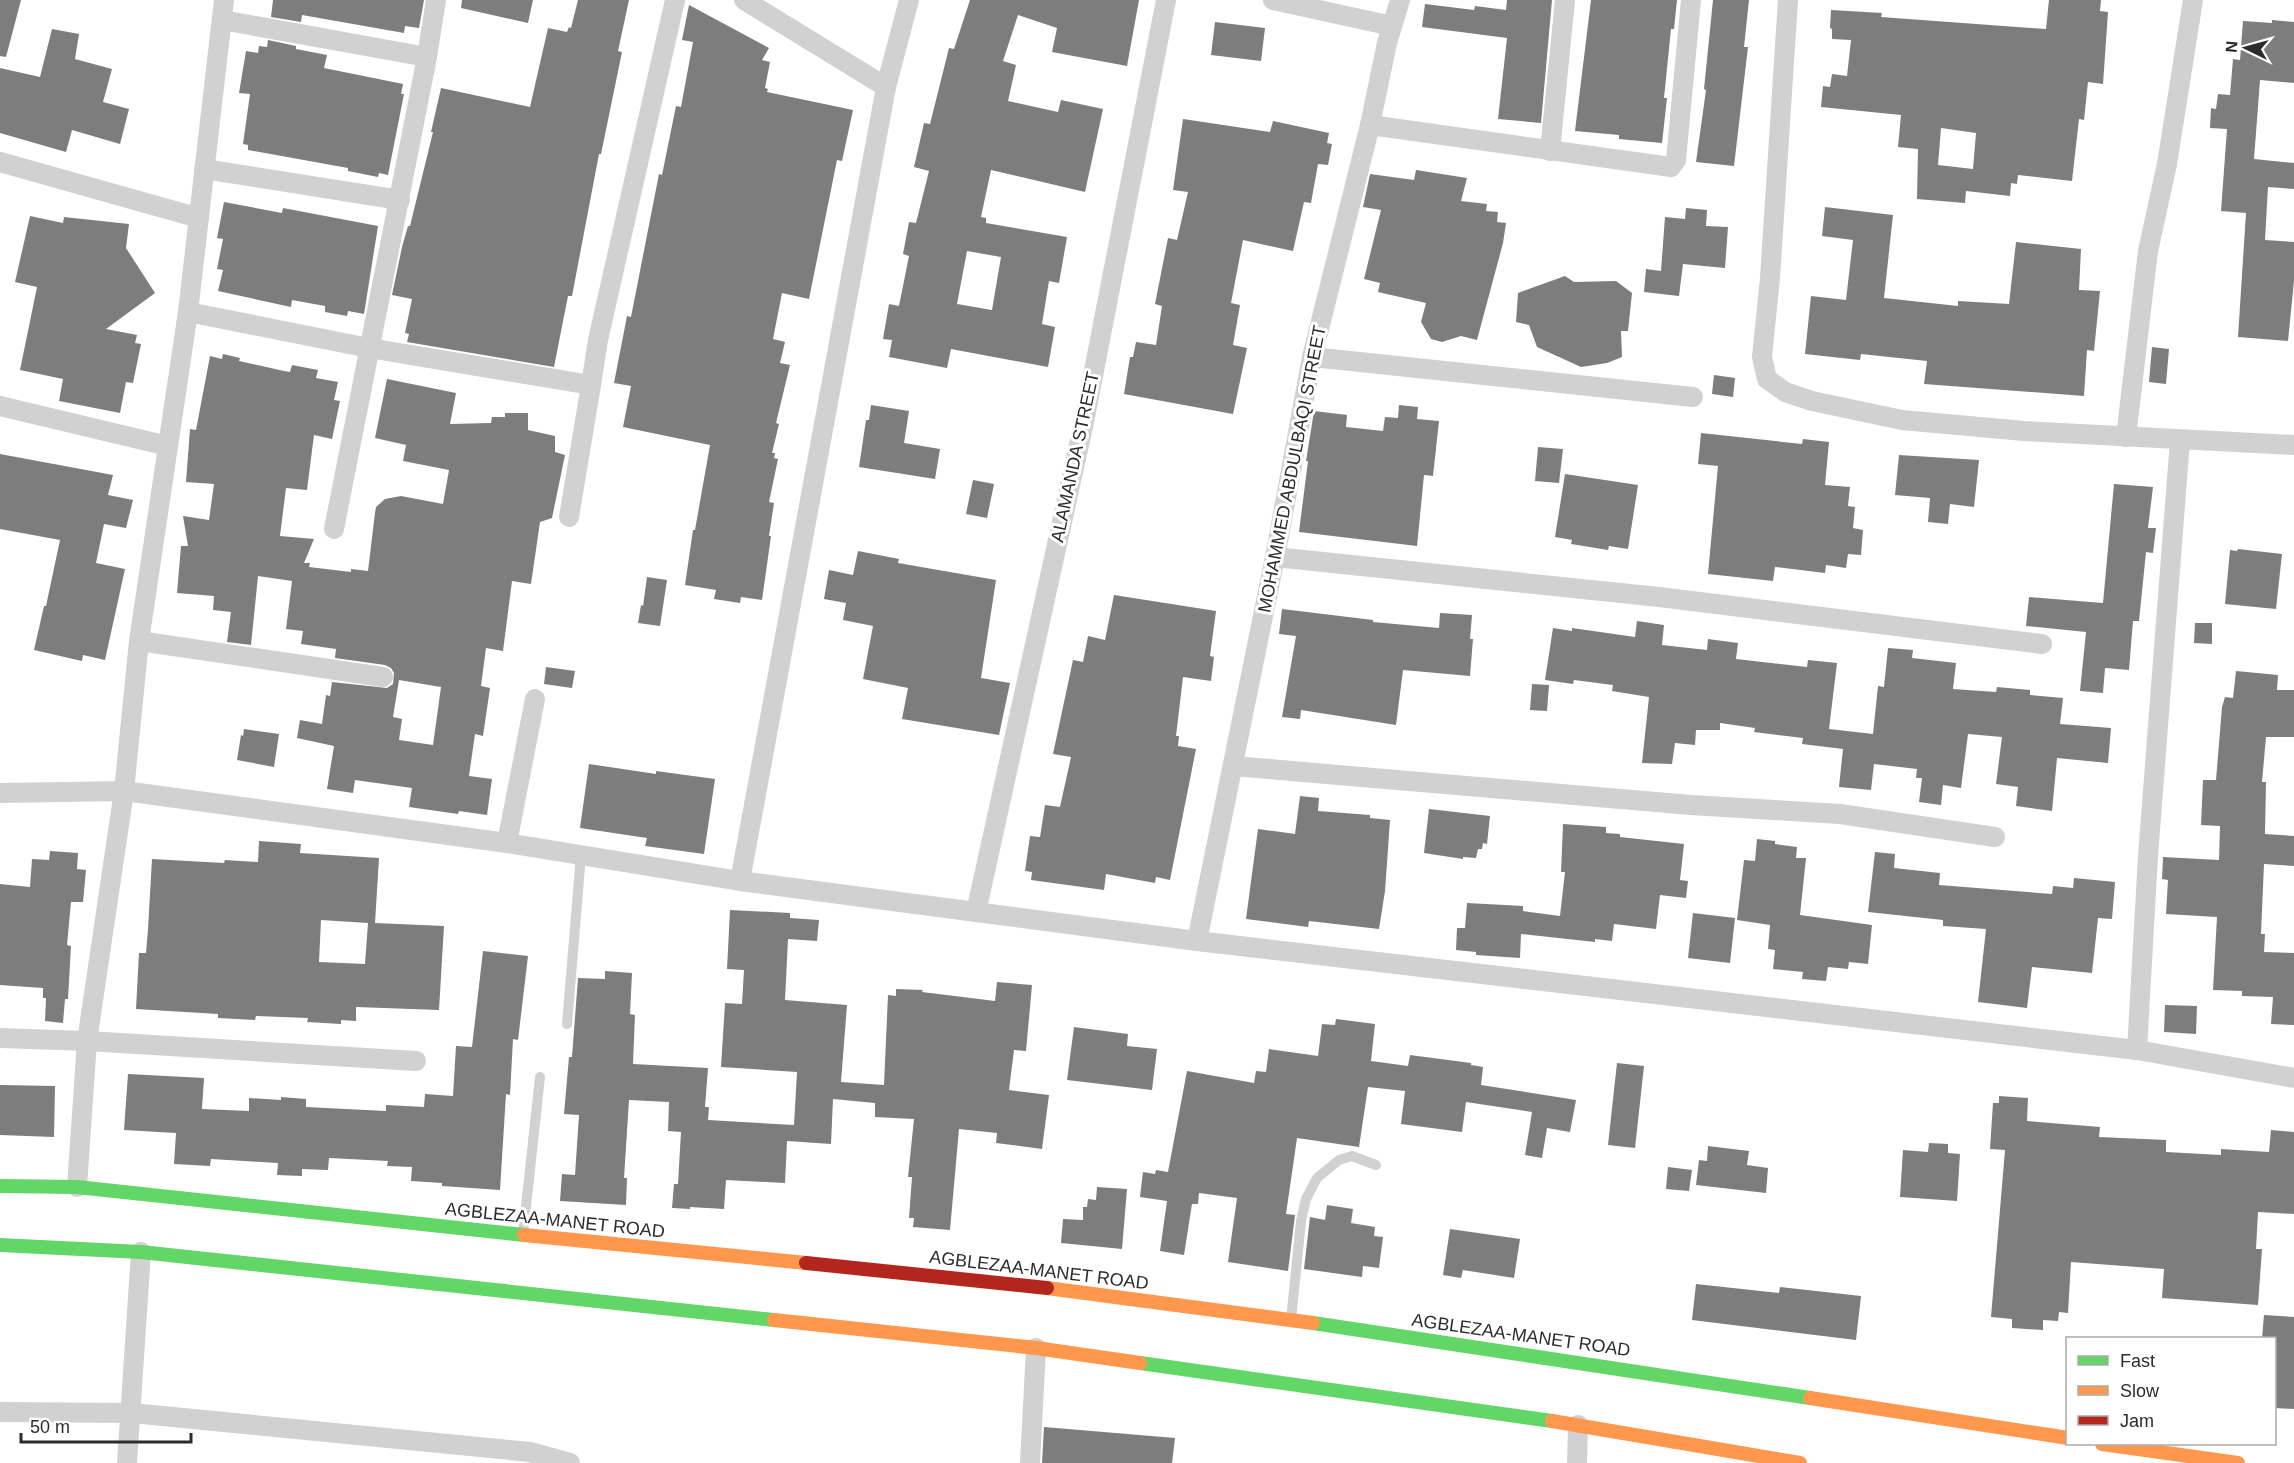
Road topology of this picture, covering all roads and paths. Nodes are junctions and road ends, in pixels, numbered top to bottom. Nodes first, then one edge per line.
1 (224, 0) edge
2 (436, 0) edge
3 (675, 0) edge
4 (744, 0) edge
5 (909, 0) edge
6 (1166, 0) edge
7 (1273, 0) edge
8 (1400, 0) edge
9 (1565, 0) edge
10 (1691, 0) edge
11 (1788, 0) edge
12 (2193, 0) edge
13 (222, 20) junction
14 (1392, 26) junction
15 (427, 57) junction
16 (886, 87) junction
17 (1370, 125) junction
18 (1550, 151) junction
19 (0, 162) edge
20 (204, 169) junction
21 (400, 200) junction
22 (199, 218) junction
23 (188, 312) junction
24 (369, 348) junction
25 (1312, 357) junction
26 (591, 385) junction
27 (1693, 397) dead end
28 (0, 406) edge
29 (2126, 437) junction
30 (2180, 440) junction
31 (2294, 445) edge
32 (168, 446) junction
33 (569, 517) dead end
34 (334, 529) dead end
35 (1275, 557) junction
36 (139, 641) junction
37 (2042, 644) dead end
38 (383, 678) dead end
39 (535, 699) dead end
40 (1233, 766) junction
41 (124, 792) junction
42 (0, 793) edge
43 (1995, 837) dead end
44 (507, 843) junction
45 (581, 855) junction
46 (740, 881) junction
47 (976, 912) junction
48 (1197, 941) junction
49 (567, 1024) dead end
50 (0, 1038) edge
51 (87, 1041) junction
52 (2137, 1050) junction
53 (416, 1061) dead end
54 (540, 1077) dead end
55 (2294, 1078) edge
56 (1376, 1165) dead end
57 (0, 1186) edge
58 (77, 1187) junction
59 (524, 1234) junction
60 (0, 1245) edge
61 (141, 1252) junction
62 (1291, 1320) junction
63 (1036, 1348) junction
64 (0, 1412) edge
65 (132, 1413) junction
66 (1578, 1425) junction
67 (2066, 1438) edge
68 (2116, 1445) edge
69 (127, 1463) edge
70 (570, 1463) edge
71 (1030, 1463) edge
72 (1577, 1463) edge
73 (1800, 1463) edge
74 (2238, 1463) edge

1 - 13 street
2 - 15 street
3 - 26 street
4 - 16 street
5 - 16 street
6 - 47 street, ALAMANDA STREET
7 - 14 street
8 - 14 street, MOHAMMED ABDULBAQI STREET
9 - 18 street
10 - 18 street
11 - 29 street
12 - 29 street
13 - 15 street
13 - 20 street
14 - 17 street, MOHAMMED ABDULBAQI STREET
15 - 21 street
16 - 46 street
17 - 18 street
17 - 25 street, MOHAMMED ABDULBAQI STREET
19 - 22 street
20 - 21 street
20 - 22 street
21 - 24 street
22 - 23 street
23 - 24 street
23 - 32 street
24 - 26 street
24 - 34 street
25 - 27 street
25 - 35 street, MOHAMMED ABDULBAQI STREET
26 - 33 street
28 - 32 street
29 - 30 street
30 - 31 street
30 - 52 street
32 - 36 street
35 - 37 street
35 - 40 street, MOHAMMED ABDULBAQI STREET
36 - 38 street
36 - 41 street
39 - 44 street
40 - 43 street
40 - 48 street, MOHAMMED ABDULBAQI STREET
41 - 42 street
41 - 44 street
41 - 51 street
44 - 45 street
45 - 46 street
45 - 49 lane
46 - 47 street
47 - 48 street
48 - 52 street
50 - 51 street
51 - 53 street
51 - 58 street
52 - 55 street
54 - 59 lane
56 - 62 lane
57 - 58 main road, AGBLEZAA-MANET ROAD
58 - 59 main road, AGBLEZAA-MANET ROAD
59 - 62 main road, AGBLEZAA-MANET ROAD
60 - 61 main road
61 - 63 main road
61 - 65 street
62 - 67 main road, AGBLEZAA-MANET ROAD
63 - 66 main road
63 - 71 street
64 - 65 street
65 - 69 street
65 - 70 street
66 - 72 street
66 - 73 main road
68 - 74 main road

